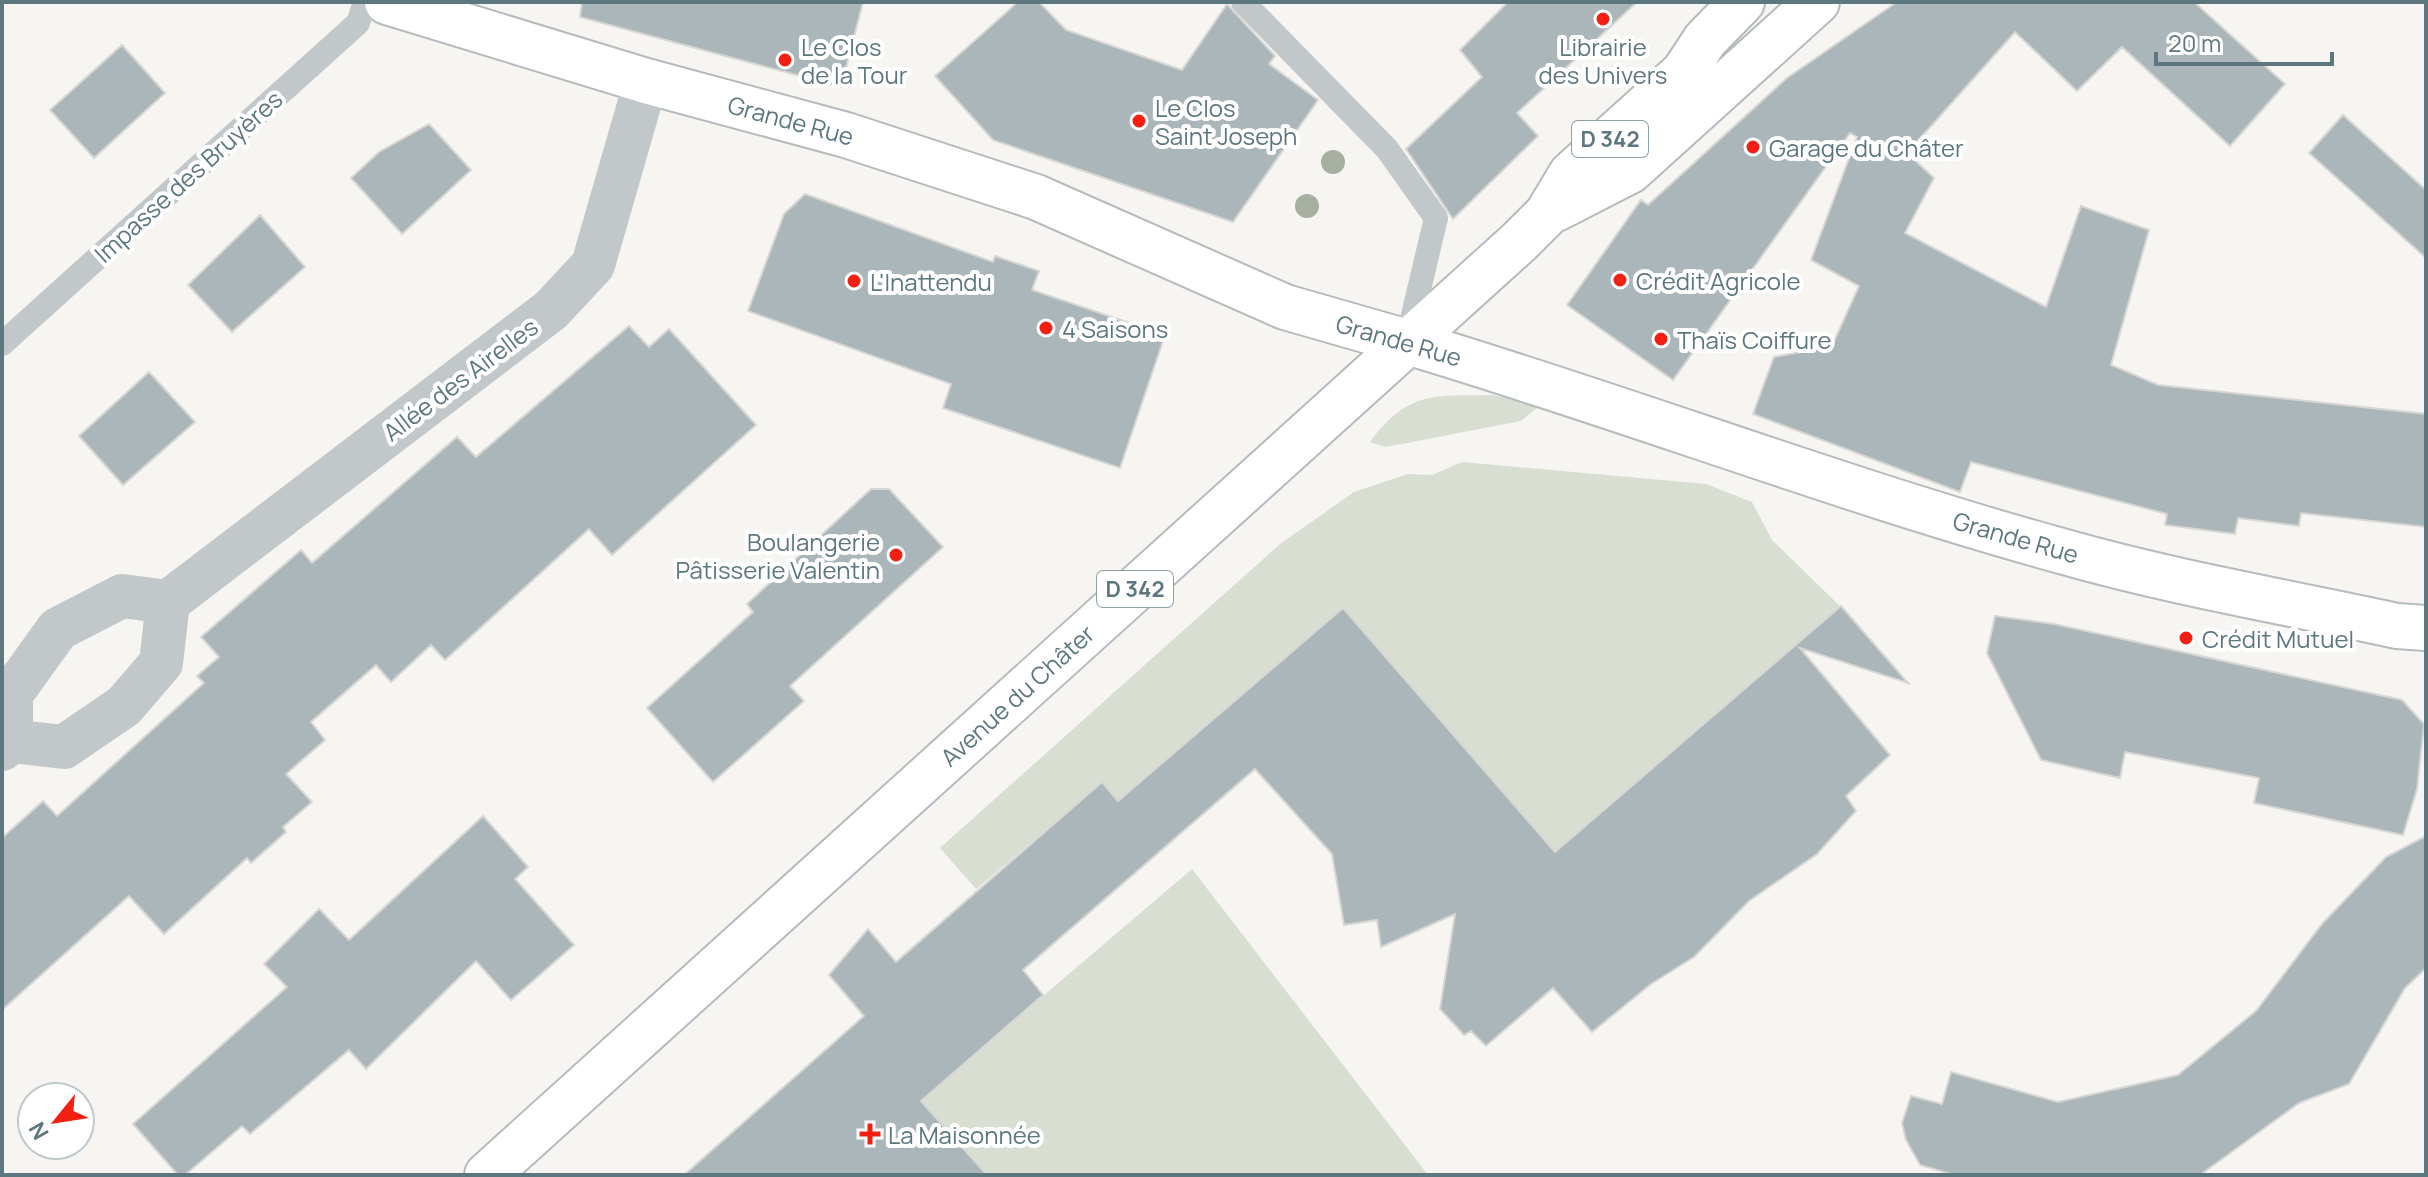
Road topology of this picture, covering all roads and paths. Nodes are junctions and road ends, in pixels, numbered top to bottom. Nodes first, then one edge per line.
1 (365, 2) edge
2 (387, 2) edge
3 (1243, 2) edge
4 (1742, 2) edge
5 (1817, 2) edge
6 (646, 81) junction
7 (1547, 214) junction
8 (1407, 342) junction
9 (2, 344) edge
10 (168, 602) junction
11 (2426, 628) edge
12 (6, 745) edge
13 (487, 1175) edge

1 - 9 lane, Impasse des Bruyères
2 - 6 main road, Grande Rue
3 - 8 lane
4 - 7 main road, Avenue du Châter / D 342
5 - 7 main road, Avenue du Châter
6 - 8 main road, Grande Rue
6 - 10 street, Allée des Airelles
7 - 8 main road, Avenue du Châter / D 342
8 - 11 main road, Grande Rue
8 - 13 main road, Avenue du Châter / D 342
10 - 12 street
10 - 12 street

